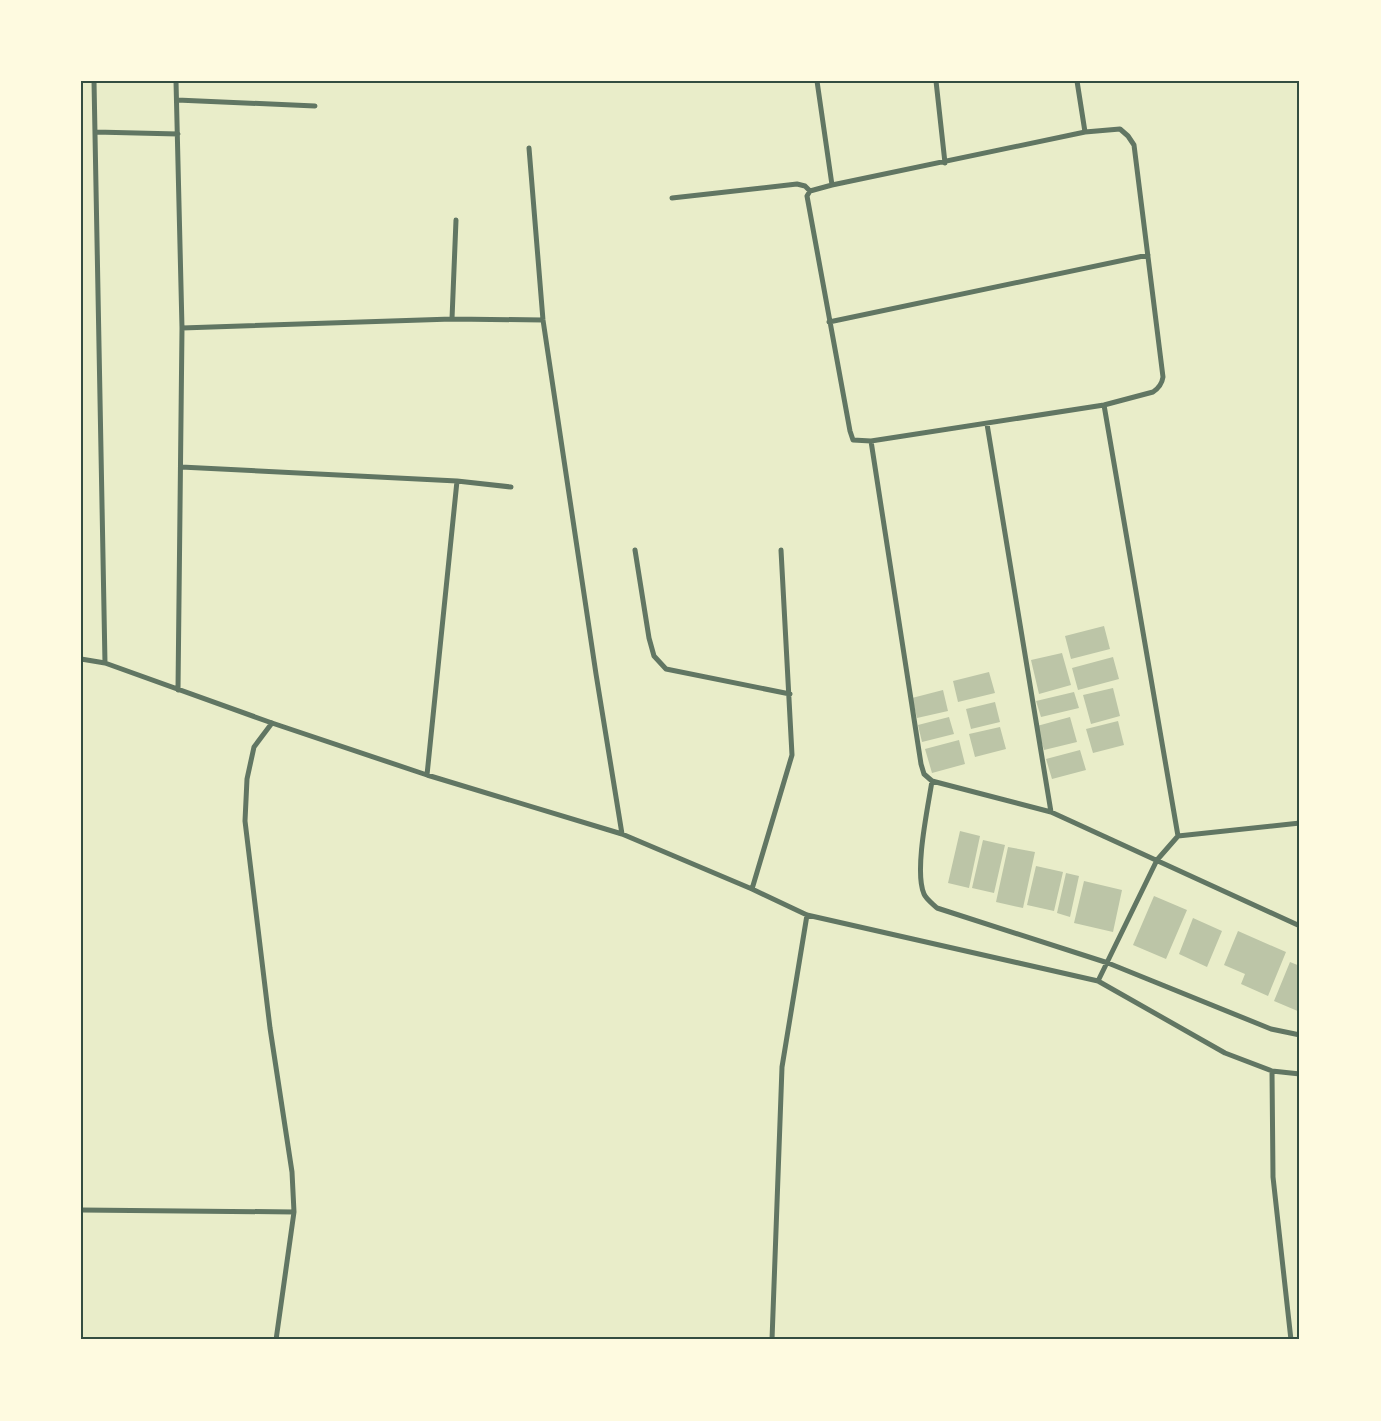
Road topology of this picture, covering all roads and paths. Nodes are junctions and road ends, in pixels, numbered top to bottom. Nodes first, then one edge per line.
1 (94, 81) edge
2 (176, 81) edge
3 (817, 81) edge
4 (936, 81) edge
5 (1077, 81) edge
6 (177, 100) junction
7 (314, 106) dead end
8 (95, 132) junction
9 (1085, 132) junction
10 (178, 134) junction
11 (529, 148) dead end
12 (944, 163) junction
13 (832, 186) junction
14 (810, 191) junction
15 (672, 198) dead end
16 (456, 220) dead end
17 (1148, 255) junction
18 (452, 319) junction
19 (543, 320) junction
20 (829, 322) junction
21 (182, 328) junction
22 (1104, 405) junction
23 (987, 424) junction
24 (871, 441) junction
25 (181, 467) junction
26 (457, 481) junction
27 (511, 487) dead end
28 (636, 550) dead end
29 (781, 550) dead end
30 (81, 659) edge
31 (106, 663) junction
32 (178, 690) junction
33 (790, 694) junction
34 (272, 723) junction
35 (427, 775) junction
36 (932, 781) junction
37 (1052, 812) junction
38 (1300, 823) edge
39 (622, 834) junction
40 (1178, 836) junction
41 (1157, 860) junction
42 (752, 889) junction
43 (807, 915) junction
44 (1300, 926) edge
45 (1108, 963) junction
46 (1098, 980) junction
47 (1300, 1035) edge
48 (1272, 1070) junction
49 (1300, 1074) edge
50 (81, 1210) edge
51 (294, 1212) junction
52 (276, 1340) edge
53 (772, 1340) edge
54 (1291, 1340) edge

1 - 8 street
2 - 6 street
3 - 13 street
4 - 12 street
5 - 9 street
6 - 7 street
6 - 10 street
8 - 10 street
8 - 31 street
9 - 12 street
9 - 17 street
10 - 21 street
11 - 19 street
12 - 13 street
13 - 14 street
14 - 15 street
14 - 20 street
16 - 18 street
17 - 20 street
17 - 22 street
18 - 19 street
18 - 21 street
19 - 39 street
20 - 24 street
21 - 25 street
22 - 23 street
22 - 40 street
23 - 24 street
23 - 37 street
24 - 36 street
25 - 26 street
25 - 32 street
26 - 27 street
26 - 35 street
28 - 33 street
29 - 33 street
30 - 31 street
31 - 32 street
32 - 34 street
33 - 42 street
34 - 35 street
34 - 51 street
35 - 39 street
36 - 37 street
36 - 45 street
37 - 41 street
38 - 40 street
39 - 42 street
40 - 41 street
41 - 44 street
41 - 45 street
42 - 43 street
43 - 46 street
43 - 53 street
45 - 46 street
45 - 47 street
46 - 48 street
48 - 49 street
48 - 54 street
50 - 51 street
51 - 52 street

